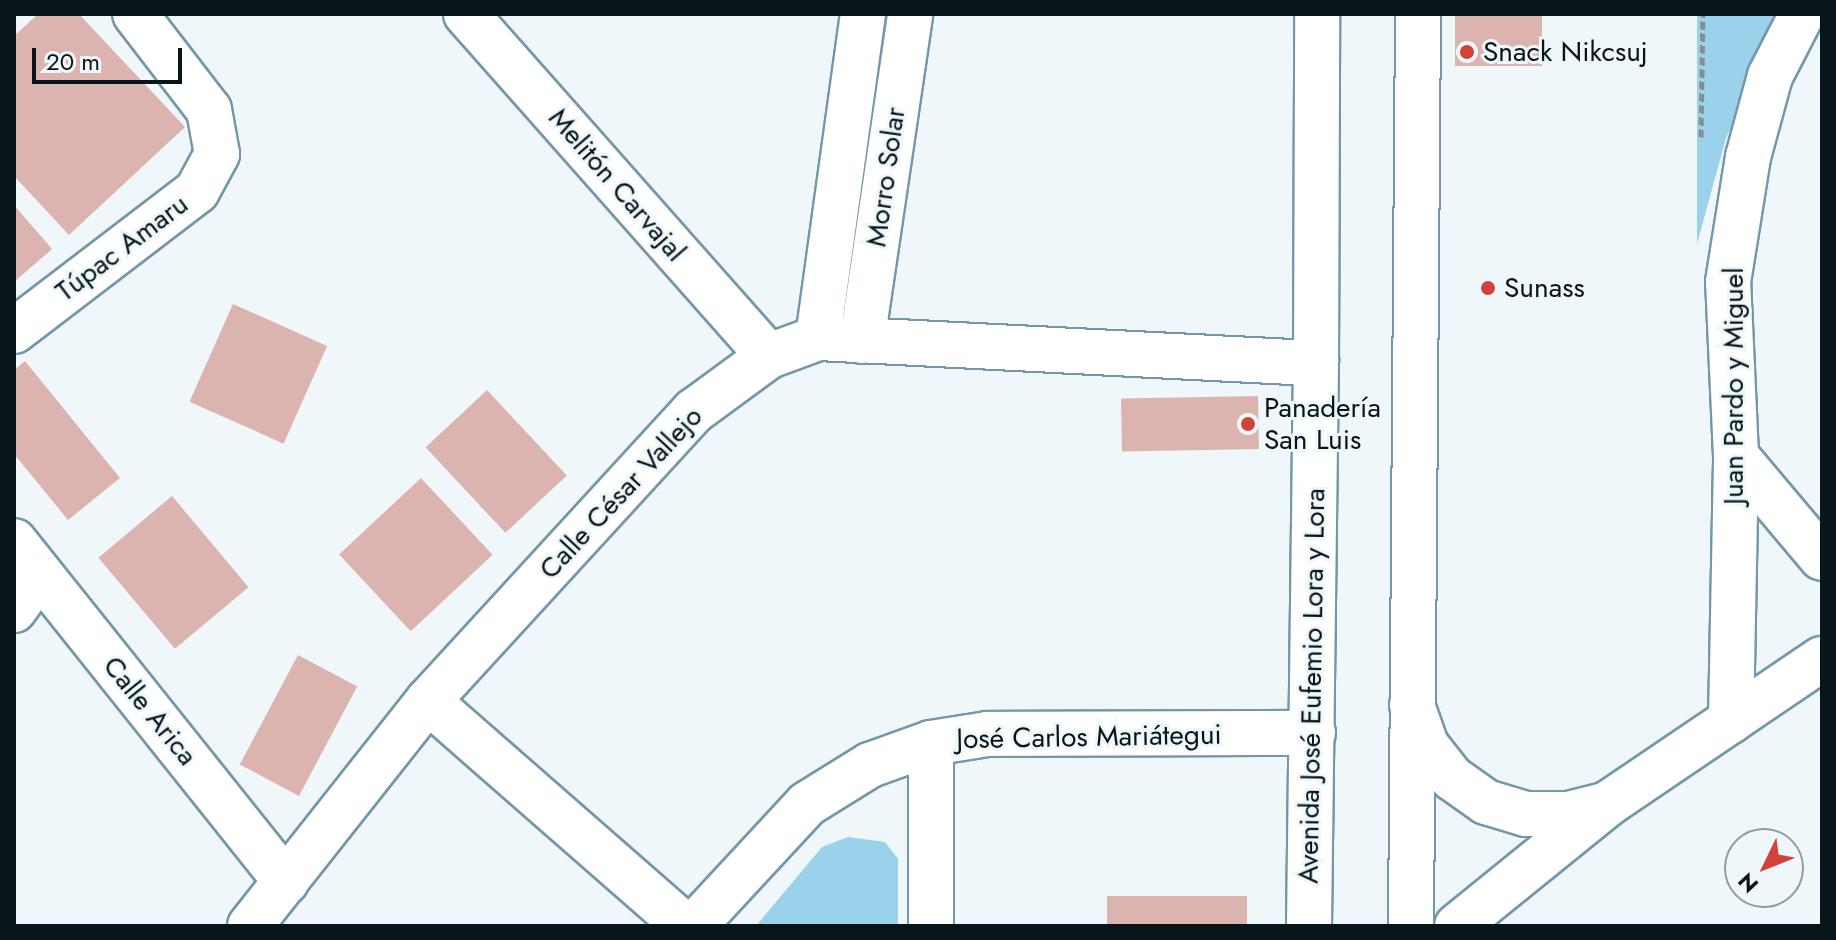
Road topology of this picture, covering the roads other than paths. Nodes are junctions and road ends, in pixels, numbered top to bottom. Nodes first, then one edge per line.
1 (135, 14) edge
2 (466, 14) edge
3 (863, 14) edge
4 (910, 14) edge
5 (1317, 14) edge
6 (1418, 14) edge
7 (1802, 14) edge
8 (14, 331) edge
9 (818, 338) junction
10 (862, 341) junction
11 (769, 356) junction
12 (1316, 363) junction
13 (1736, 456) junction
14 (27, 558) edge
15 (1822, 558) edge
16 (14, 610) edge
17 (1822, 659) edge
18 (428, 701) junction
19 (1412, 705) junction
20 (1731, 721) junction
21 (1313, 733) junction
22 (931, 743) junction
23 (1609, 803) junction
24 (286, 882) junction
25 (250, 926) edge
26 (685, 926) edge
27 (694, 926) edge
28 (931, 926) edge
29 (1309, 926) edge
30 (1411, 926) edge
31 (1457, 926) edge

1 - 8 street, Túpac Amaru
2 - 11 street, Melitón Carvajal
3 - 9 street, Morro Solar
4 - 10 street, Morro Solar
5 - 12 street, Avenida José Eufemio Lora y Lora
6 - 19 street
7 - 13 street, Juan Pardo y Miguel
9 - 10 street, Calle César Vallejo
9 - 11 street, Calle César Vallejo
10 - 12 street, Calle César Vallejo
11 - 18 street, Calle César Vallejo
12 - 21 street, Avenida José Eufemio Lora y Lora
13 - 15 street
13 - 20 street, Juan Pardo y Miguel
14 - 16 street
14 - 24 street, Calle Arica
17 - 20 street
18 - 24 street, Calle César Vallejo
18 - 26 street
19 - 23 street
19 - 30 street
20 - 23 street
21 - 22 street, José Carlos Mariátegui
21 - 29 street, Avenida José Eufemio Lora y Lora
22 - 27 street, José Carlos Mariátegui
22 - 28 street
23 - 31 street
24 - 25 street, Calle César Vallejo

